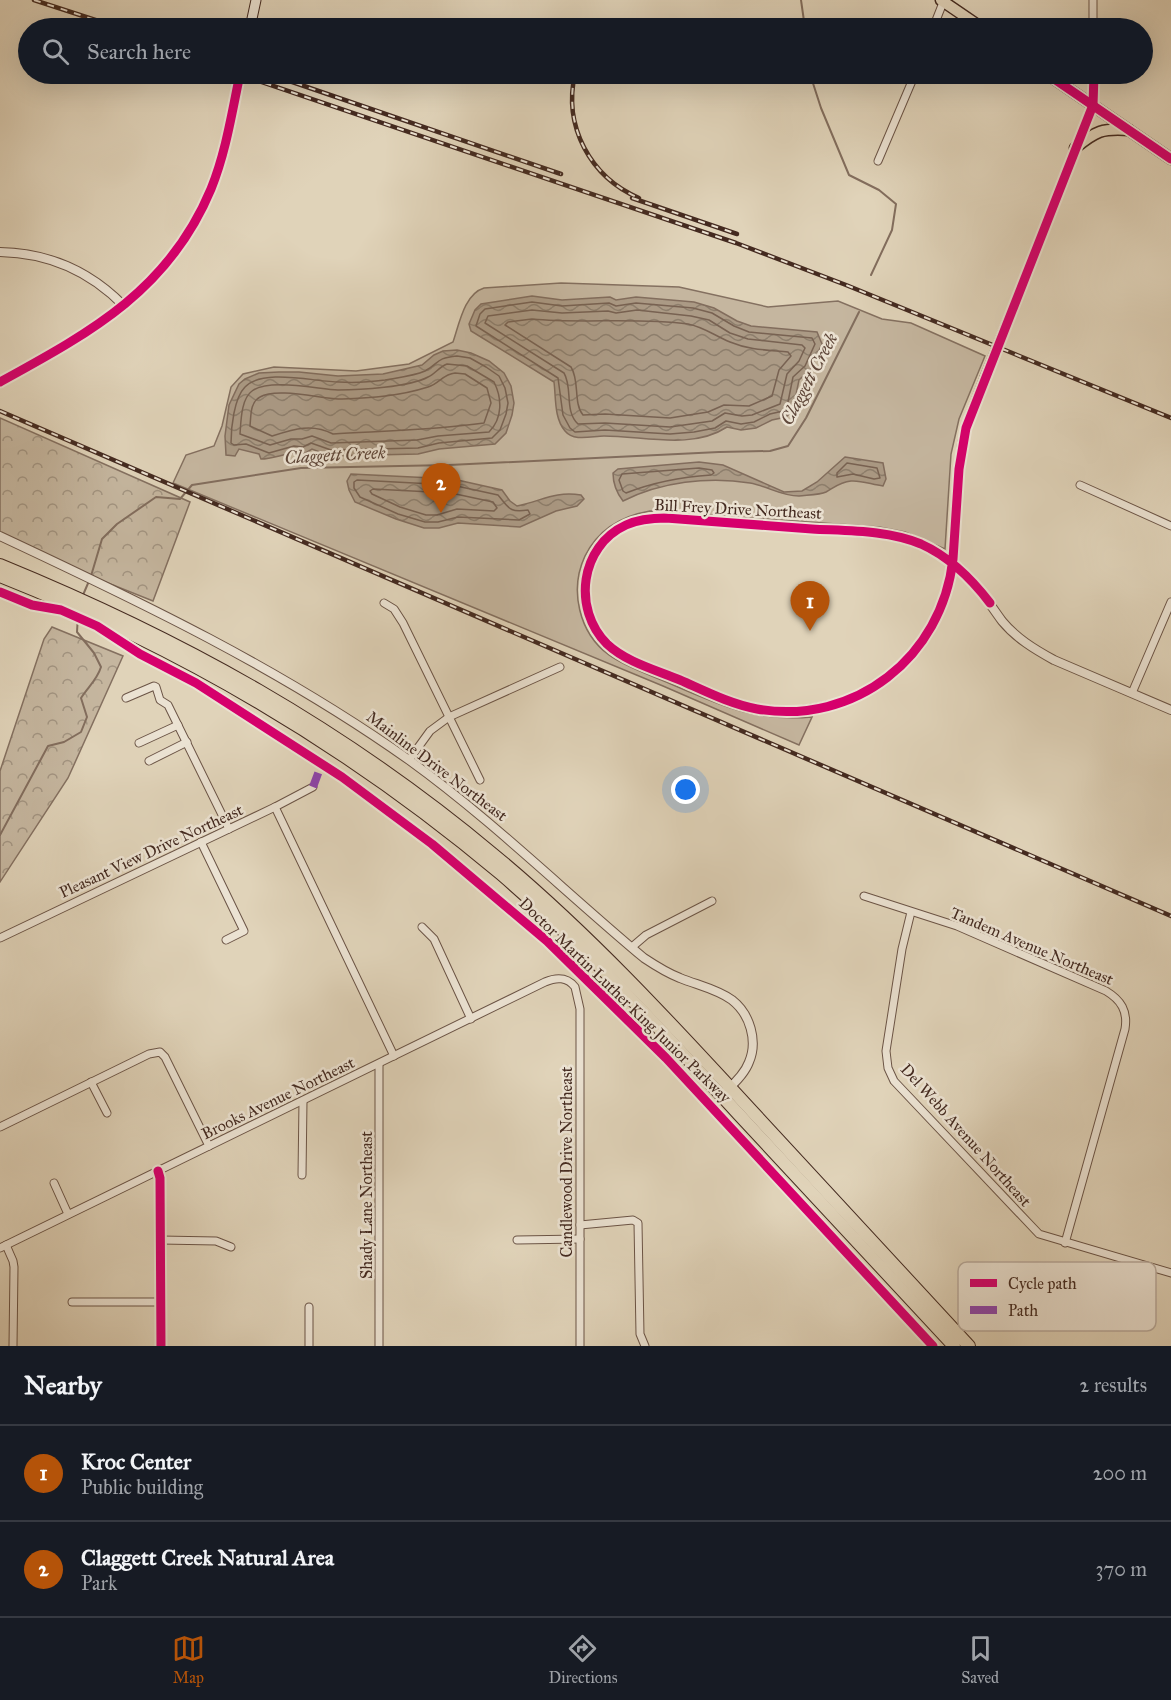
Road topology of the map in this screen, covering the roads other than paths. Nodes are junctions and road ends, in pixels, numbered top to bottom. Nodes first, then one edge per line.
1 (256, 0) edge
2 (1093, 0) edge
3 (943, 1) edge
4 (252, 18) edge
5 (937, 18) edge
6 (968, 18) edge
7 (1093, 18) edge
8 (238, 84) edge
9 (911, 84) edge
10 (1062, 84) edge
11 (1094, 84) edge
12 (1093, 105) junction
13 (1129, 130) junction
14 (1075, 148) junction
15 (1171, 159) edge
16 (878, 161) dead end
17 (0, 252) edge
18 (124, 306) junction
19 (0, 382) edge
20 (1080, 485) dead end
21 (1171, 526) edge
22 (0, 536) edge
23 (0, 565) edge
24 (0, 576) edge
25 (61, 596) junction
26 (1171, 602) edge
27 (384, 603) dead end
28 (560, 667) dead end
29 (1132, 693) junction
30 (126, 698) dead end
31 (1171, 710) edge
32 (449, 717) junction
33 (178, 724) junction
34 (187, 742) junction
35 (139, 743) dead end
36 (409, 760) junction
37 (149, 761) dead end
38 (480, 780) dead end
39 (313, 787) dead end
40 (275, 807) junction
41 (229, 829) junction
42 (201, 842) junction
43 (864, 896) dead end
44 (712, 902) dead end
45 (911, 912) junction
46 (422, 927) dead end
47 (0, 938) edge
48 (226, 940) dead end
49 (632, 947) junction
50 (569, 981) joint
51 (471, 1019) junction
52 (394, 1056) junction
53 (379, 1064) junction
54 (91, 1083) junction
55 (726, 1091) junction
56 (303, 1101) junction
57 (107, 1113) dead end
58 (0, 1127) edge
59 (209, 1146) junction
60 (158, 1171) junction
61 (302, 1175) dead end
62 (54, 1182) dead end
63 (68, 1214) junction
64 (580, 1225) junction
65 (580, 1239) junction
66 (161, 1240) junction
67 (517, 1240) dead end
68 (1065, 1243) junction
69 (3, 1246) edge
70 (231, 1247) dead end
71 (1132, 1262) edge
72 (1156, 1269) edge
73 (1171, 1273) edge
74 (72, 1302) dead end
75 (161, 1302) junction
76 (309, 1307) dead end
77 (13, 1346) edge
78 (161, 1346) edge
79 (309, 1346) edge
80 (379, 1346) edge
81 (580, 1346) edge
82 (645, 1346) edge
83 (954, 1346) edge
84 (969, 1346) edge

1 - 4 main road
2 - 7 street
3 - 5 street
3 - 6 main road
8 - 18 main road
9 - 16 street
10 - 12 main road
11 - 12 street
12 - 13 main road
12 - 14 street, Bill Frey Drive Northeast
13 - 14 main road
13 - 15 main road
14 - 29 street, Bill Frey Drive Northeast, bridge
17 - 18 street
18 - 19 main road
20 - 21 street
22 - 36 street, Mainline Drive Northeast
23 - 25 highway, Doctor Martin Luther King Junior Parkway
24 - 25 highway, Doctor Martin Luther King Junior Parkway
25 - 55 highway, Doctor Martin Luther King Junior Parkway
26 - 29 street
27 - 32 street
28 - 32 street
29 - 31 street, Bill Frey Drive Northeast
30 - 33 street
32 - 36 street
32 - 38 street
33 - 34 street
33 - 35 street
34 - 37 street
34 - 41 street
36 - 49 street, Mainline Drive Northeast
39 - 40 street, Pleasant View Drive Northeast
40 - 41 street, Pleasant View Drive Northeast
40 - 52 street
41 - 42 street, Pleasant View Drive Northeast
42 - 47 street, Pleasant View Drive Northeast
42 - 48 street
43 - 45 street, Tandem Avenue Northeast
44 - 49 street
45 - 68 street, Del Webb Avenue Northeast
45 - 68 street, Tandem Avenue Northeast
46 - 51 street
49 - 55 street, Mainline Drive Northeast
50 - 51 street, Brooks Avenue Northeast
50 - 64 street, Candlewood Drive Northeast
51 - 52 street, Brooks Avenue Northeast
52 - 53 street, Brooks Avenue Northeast
53 - 56 street, Brooks Avenue Northeast
53 - 80 street, Shady Lane Northeast
54 - 57 street
54 - 58 street
54 - 59 street
55 - 83 highway, Doctor Martin Luther King Junior Parkway
55 - 84 highway, Doctor Martin Luther King Junior Parkway
56 - 59 street, Brooks Avenue Northeast
56 - 61 street
59 - 60 street, Brooks Avenue Northeast
60 - 63 street, Brooks Avenue Northeast
60 - 66 street
62 - 63 street
63 - 69 street, Brooks Avenue Northeast
64 - 65 street, Candlewood Drive Northeast
64 - 82 street
65 - 67 street
65 - 81 street, Candlewood Drive Northeast
66 - 70 street
66 - 75 street
68 - 71 street, Del Webb Avenue Northeast
69 - 77 street
72 - 73 street, Del Webb Avenue Northeast
74 - 75 street
75 - 78 street
76 - 79 street

